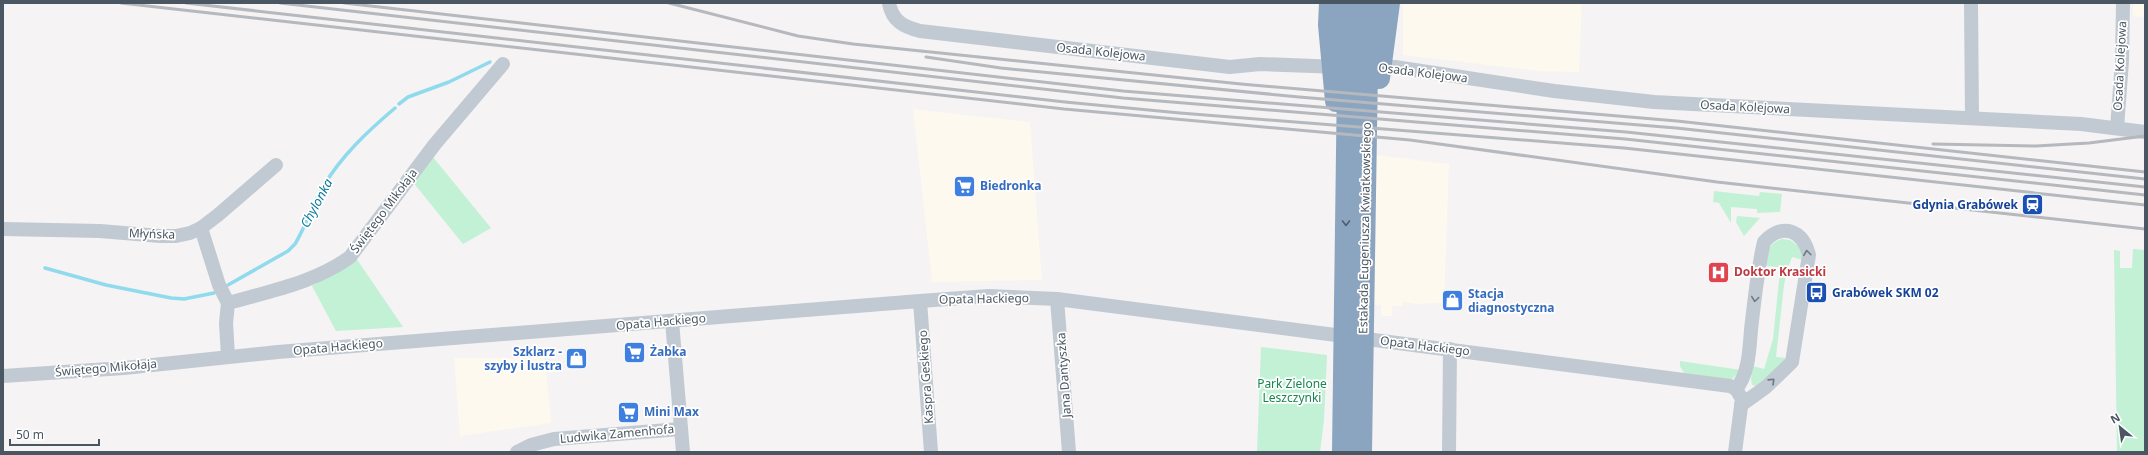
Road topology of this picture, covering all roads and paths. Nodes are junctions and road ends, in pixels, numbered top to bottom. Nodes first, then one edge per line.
1 (889, 3) edge
2 (1330, 3) edge
3 (1348, 3) edge
4 (1369, 3) edge
5 (1389, 3) edge
6 (1971, 3) edge
7 (2124, 3) edge
8 (504, 64) dead end
9 (1359, 67) junction
10 (1972, 118) junction
11 (2117, 128) junction
12 (2145, 132) edge
13 (276, 165) dead end
14 (1365, 170) junction
15 (1346, 184) junction
16 (201, 228) junction
17 (3, 229) edge
18 (1057, 299) junction
19 (920, 301) junction
20 (228, 303) junction
21 (672, 320) junction
22 (1354, 347) junction
23 (1450, 349) junction
24 (228, 356) junction
25 (3, 376) edge
26 (1736, 389) junction
27 (1741, 405) junction
28 (682, 429) junction
29 (517, 452) edge
30 (683, 452) edge
31 (931, 452) edge
32 (1070, 452) edge
33 (1333, 452) edge
34 (1343, 452) edge
35 (1361, 452) edge
36 (1374, 452) edge
37 (1449, 452) edge
38 (1735, 452) edge

1 - 9 street, Osada Kolejowa
2 - 15 highway
3 - 9 street
3 - 15 highway, Estakada Eugeniusza Kwiatkowskiego
4 - 9 street
4 - 14 highway, Estakada Eugeniusza Kwiatkowskiego
5 - 14 highway
6 - 10 street
7 - 11 street, Osada Kolejowa
8 - 20 street, Świętego Mikołaja
9 - 10 street, Osada Kolejowa
10 - 11 street, Osada Kolejowa
11 - 12 street, Osada Kolejowa
13 - 16 street, Młyńska
14 - 22 highway, Estakada Eugeniusza Kwiatkowskiego
15 -> 22 highway, Estakada Eugeniusza Kwiatkowskiego
16 - 17 street, Młyńska
16 - 20 street
18 - 19 street, Opata Hackiego
18 - 23 street, Opata Hackiego
18 - 32 street, Jana Dantyszka
19 - 21 street, Opata Hackiego
19 - 31 street, Kaspra Geskiego
20 - 24 street
21 - 24 street, Opata Hackiego
21 - 28 street, Ludwika Zamenhofa
22 - 33 highway
22 - 34 highway, Estakada Eugeniusza Kwiatkowskiego
22 - 35 highway, Estakada Eugeniusza Kwiatkowskiego
22 - 36 highway
23 - 26 street, Opata Hackiego
23 - 37 street
24 - 25 street, Świętego Mikołaja
26 - 27 street
27 -> 26 street
27 - 38 street
28 - 29 street, Ludwika Zamenhofa
28 - 30 street

